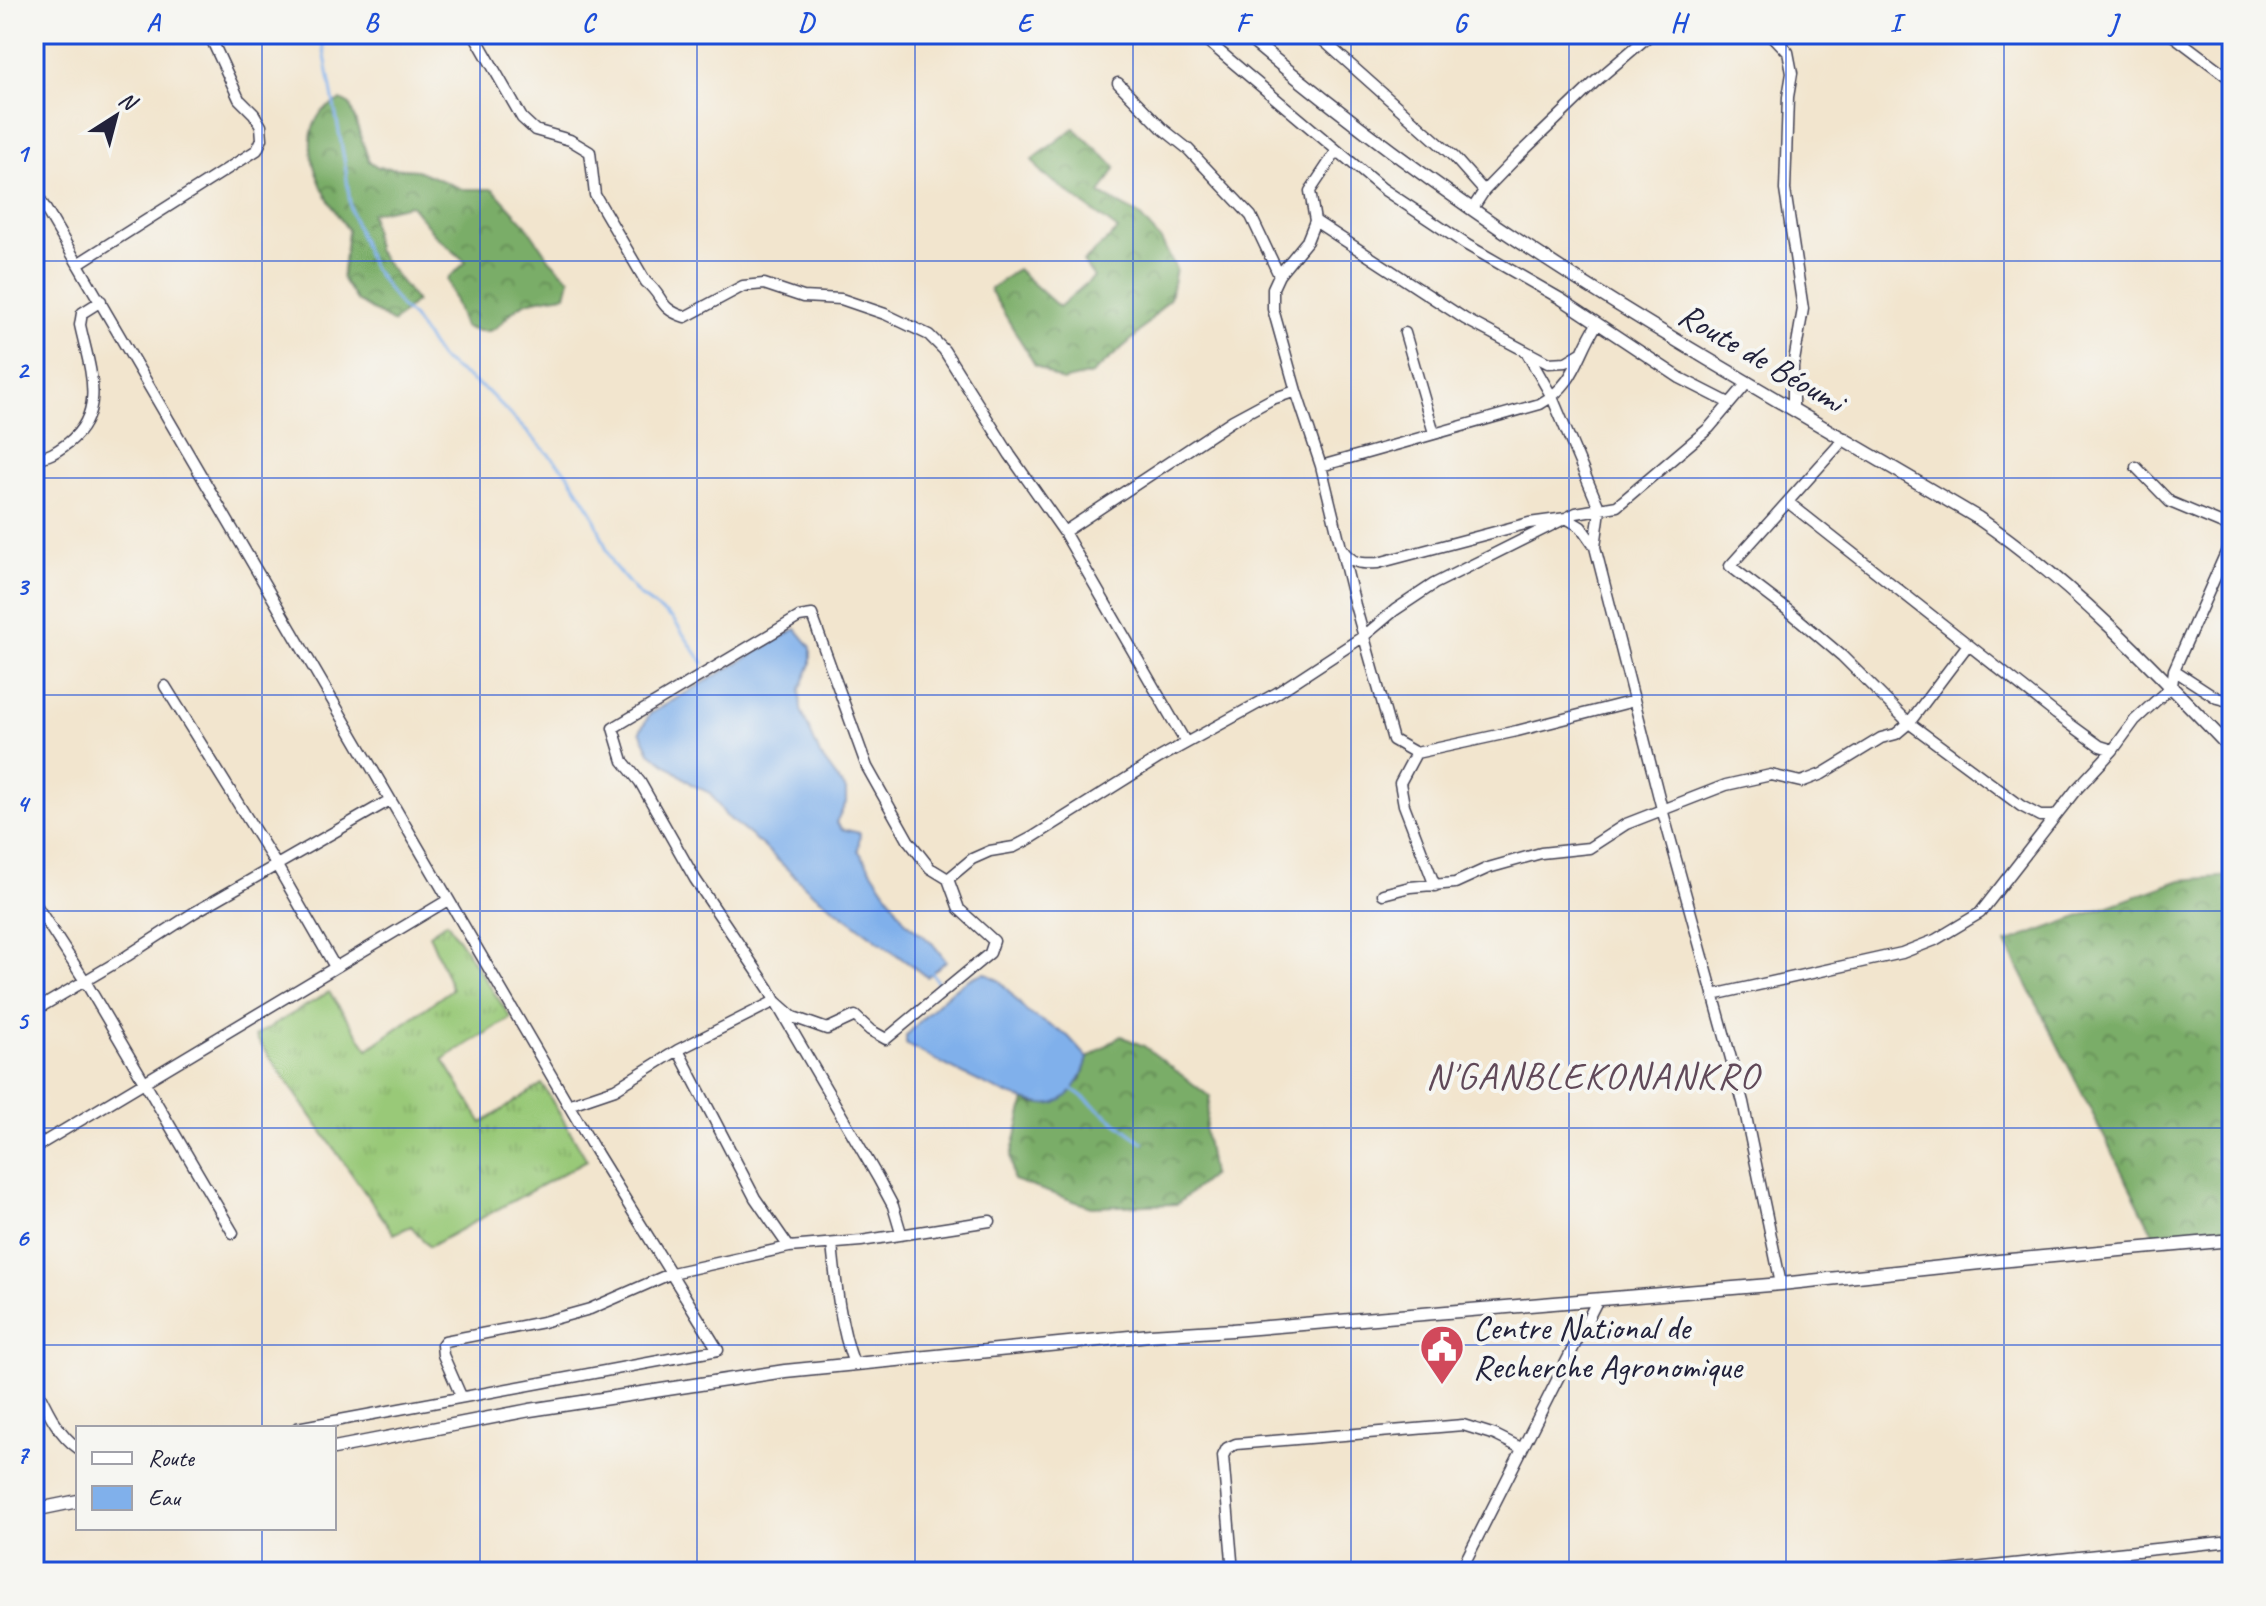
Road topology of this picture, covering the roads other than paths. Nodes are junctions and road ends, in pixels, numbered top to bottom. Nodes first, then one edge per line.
1 (209, 34) edge
2 (474, 34) edge
3 (1199, 34) edge
4 (1244, 34) edge
5 (1316, 34) edge
6 (1651, 34) edge
7 (1771, 34) edge
8 (2171, 34) edge
9 (2232, 80) edge
10 (1118, 83) dead end
11 (1336, 152) junction
12 (34, 189) edge
13 (1484, 191) junction
14 (1473, 208) junction
15 (1315, 221) junction
16 (79, 263) junction
17 (1279, 275) junction
18 (101, 301) junction
19 (1597, 324) junction
20 (1405, 333) dead end
21 (1527, 353) junction
22 (1581, 353) junction
23 (1748, 382) junction
24 (1296, 391) junction
25 (1552, 397) junction
26 (1729, 403) junction
27 (1793, 409) junction
28 (1434, 433) junction
29 (1845, 438) junction
30 (34, 458) edge
31 (1321, 466) junction
32 (2136, 467) dead end
33 (1789, 503) junction
34 (1600, 510) junction
35 (1566, 518) junction
36 (2232, 528) edge
37 (1064, 532) junction
38 (2232, 539) edge
39 (1340, 545) junction
40 (1595, 547) junction
41 (1364, 636) junction
42 (1967, 646) junction
43 (2174, 670) junction
44 (165, 686) dead end
45 (2172, 686) junction
46 (1634, 701) junction
47 (2232, 702) edge
48 (2232, 709) edge
49 (1909, 723) junction
50 (2232, 725) edge
51 (1186, 743) junction
52 (2229, 746) edge
53 (2113, 750) junction
54 (1416, 753) junction
55 (390, 800) junction
56 (1662, 809) junction
57 (2055, 816) junction
58 (277, 866) junction
59 (948, 879) junction
60 (1435, 886) junction
61 (1383, 894) dead end
62 (448, 900) junction
63 (34, 902) edge
64 (335, 967) junction
65 (85, 981) junction
66 (1713, 995) junction
67 (775, 1001) junction
68 (34, 1011) edge
69 (678, 1050) junction
70 (144, 1081) junction
71 (568, 1105) junction
72 (34, 1148) edge
73 (990, 1221) dead end
74 (233, 1233) dead end
75 (901, 1233) junction
76 (2232, 1240) edge
77 (832, 1244) junction
78 (789, 1247) junction
79 (672, 1273) junction
80 (1781, 1284) junction
81 (1598, 1299) junction
82 (854, 1364) junction
83 (34, 1383) edge
84 (461, 1396) junction
85 (308, 1426) edge
86 (76, 1447) edge
87 (336, 1448) edge
88 (1521, 1448) junction
89 (76, 1501) edge
90 (34, 1510) edge
91 (2232, 1541) edge
92 (1233, 1572) edge
93 (1460, 1572) edge
94 (1936, 1572) edge

1 - 16 street
2 - 37 street
3 - 11 street
4 - 14 main road, Route de Béoumi
5 - 13 street
6 - 13 street
7 - 27 street
8 - 9 street
10 - 17 street
11 - 15 street
11 - 19 street
12 - 16 street
13 - 14 street
14 - 23 main road, Route de Béoumi
15 - 17 street
15 - 21 street
16 - 18 street
17 - 24 street
18 - 30 street
18 - 55 street
19 - 22 street
19 - 26 street
20 - 28 street
21 - 22 street
21 - 25 street
22 - 25 street
23 - 26 street
23 - 27 main road, Route de Béoumi
24 - 31 street
24 - 37 street
25 - 28 street
25 - 34 street
26 - 34 street
27 - 29 main road, Route de Béoumi
28 - 31 street
29 - 33 street
29 - 45 main road, Route de Béoumi
31 - 39 street
32 - 36 street
33 - 42 street
33 - 49 street
34 - 35 street
34 - 40 street
35 - 39 street
35 - 40 street
35 - 41 street
37 - 51 street
38 - 43 street
39 - 41 street
40 - 46 street
41 - 51 street
41 - 54 street
42 - 49 street
42 - 53 street
43 - 45 street
43 - 47 street
44 - 58 street
45 - 52 main road, Route de Béoumi
45 - 53 street
46 - 54 street
46 - 56 street
47 - 48 street
49 - 56 street
49 - 57 street
50 - 52 street
51 - 59 street
53 - 57 street
54 - 60 street
55 - 58 street
55 - 62 street
56 - 60 street
56 - 66 street
57 - 66 street
58 - 64 street
58 - 65 street
59 - 67 street
59 - 67 street
60 - 61 street
62 - 64 street
62 - 71 street
63 - 65 street
64 - 70 street
65 - 68 street
65 - 70 street
66 - 80 street
67 - 69 street
67 - 75 street
69 - 71 street
69 - 78 street
70 - 72 street
70 - 74 street
71 - 79 street
73 - 75 street
75 - 77 street
76 - 80 main road
77 - 78 street
77 - 82 street
78 - 79 street
79 - 84 street
79 - 84 street
80 - 81 main road
81 - 82 main road
81 - 88 street
82 - 87 main road
83 - 86 street
84 - 85 street
88 - 92 street
88 - 93 street
89 - 90 main road
91 - 94 street

